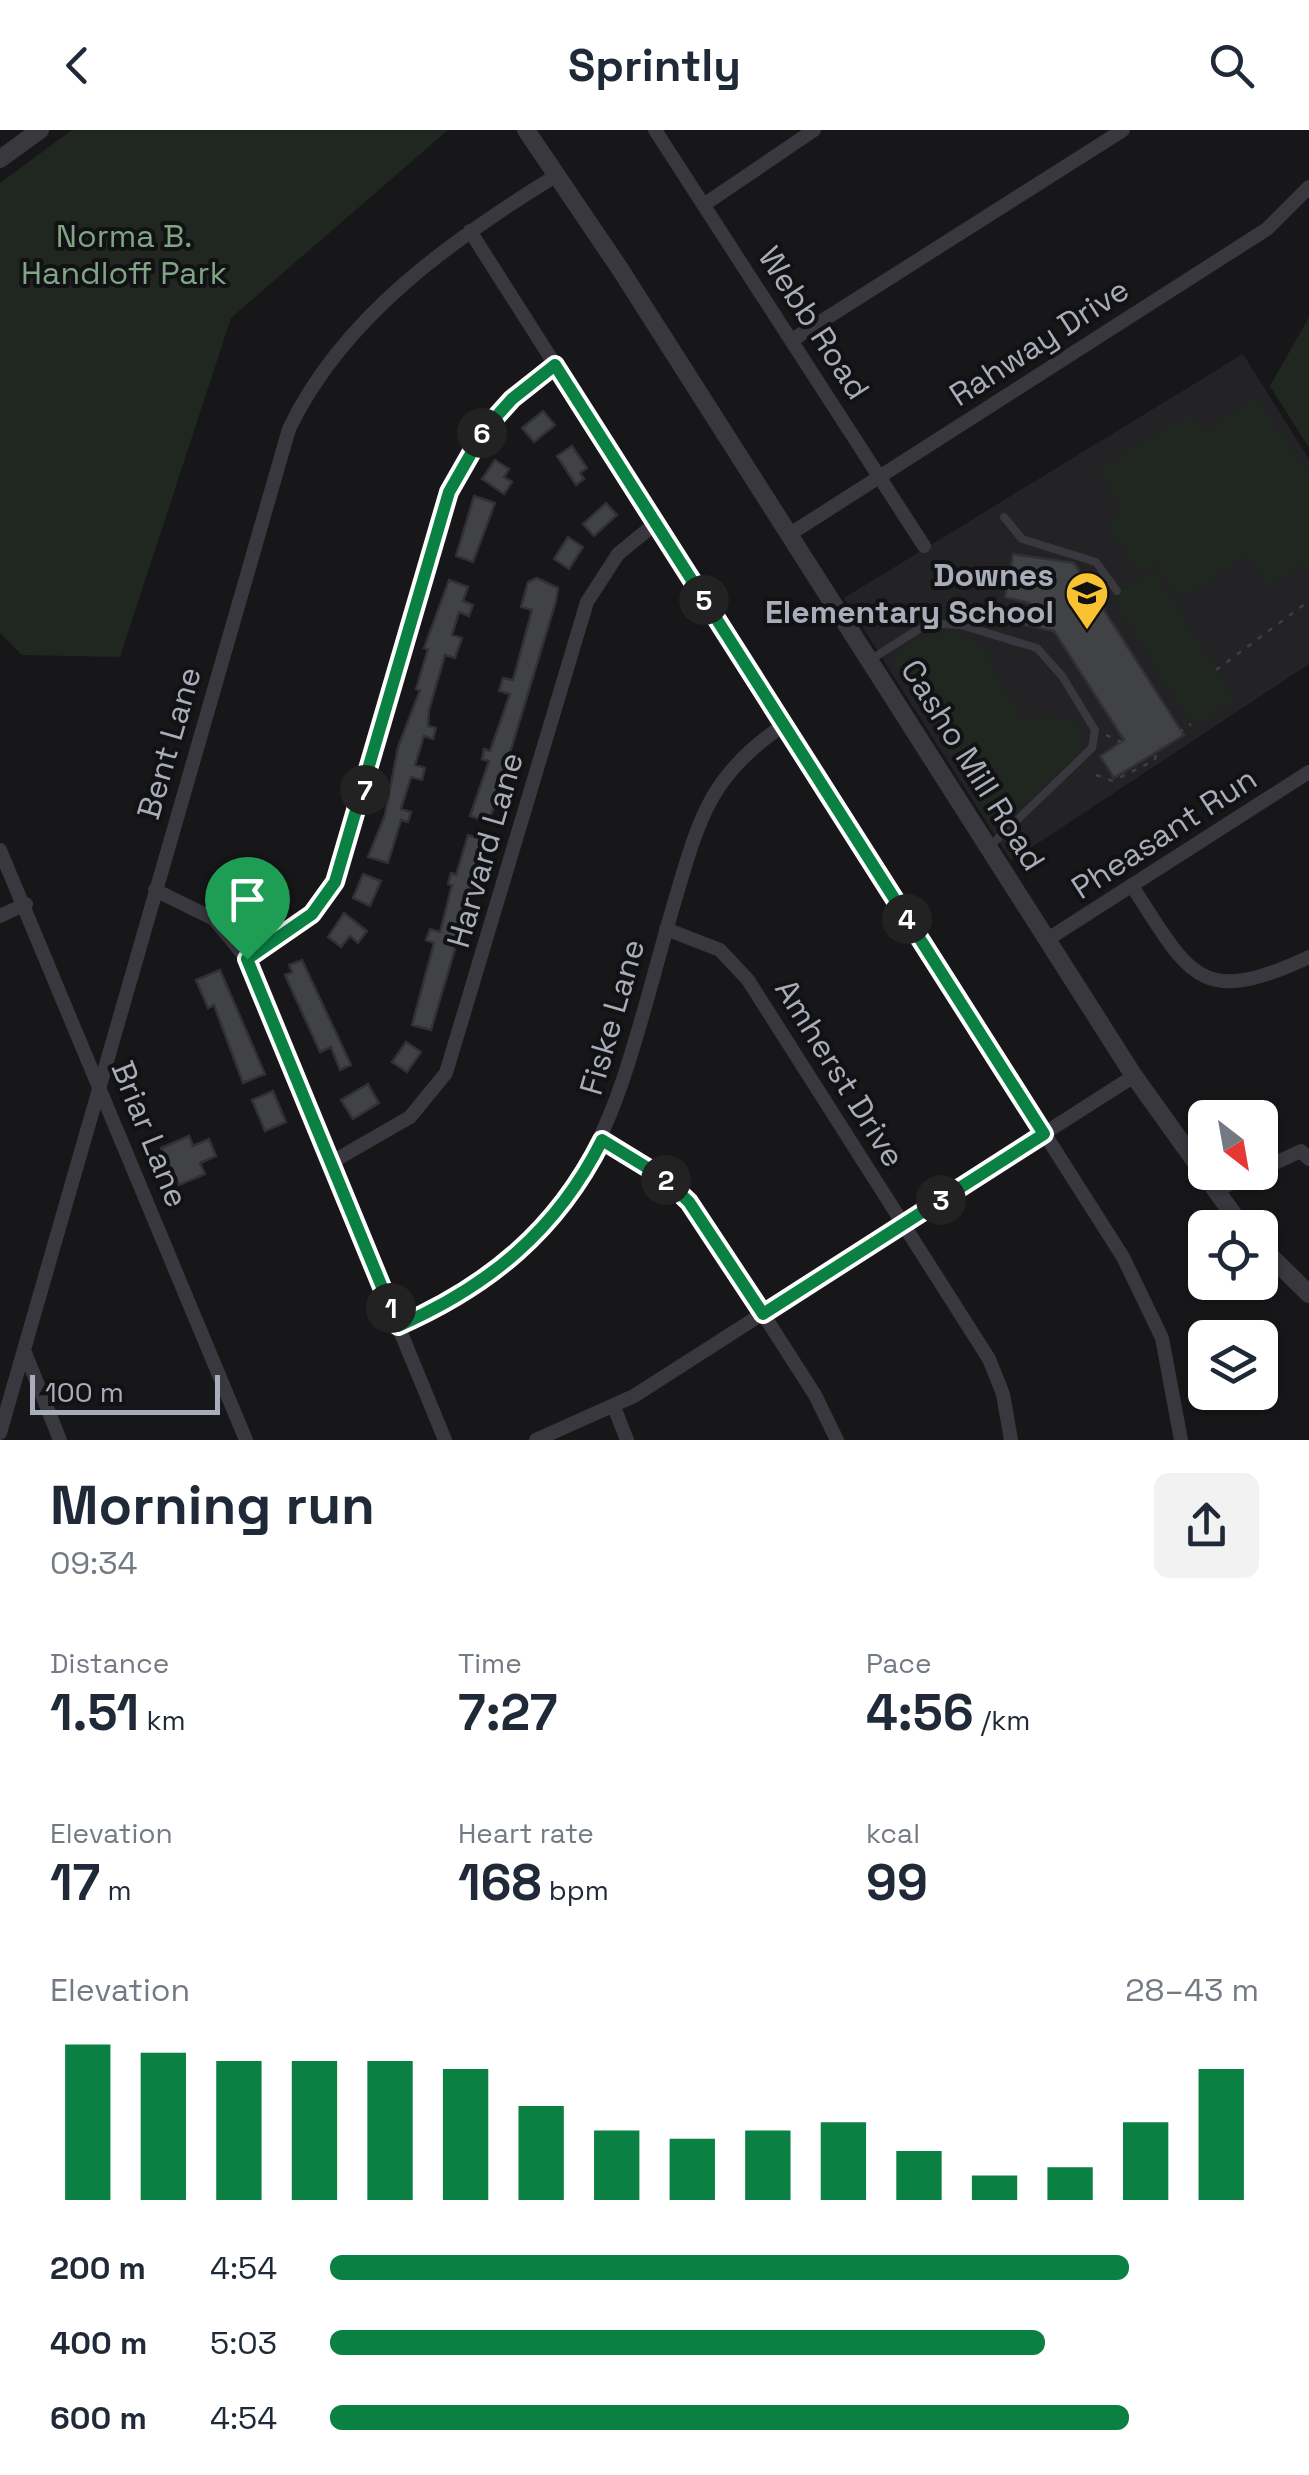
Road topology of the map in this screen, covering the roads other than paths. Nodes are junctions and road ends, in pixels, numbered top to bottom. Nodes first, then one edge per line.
1 (40, 130) edge
2 (526, 130) edge
3 (655, 130) edge
4 (814, 130) edge
5 (1122, 130) edge
6 (0, 159) edge
7 (557, 175) junction
8 (1309, 186) edge
9 (705, 204) junction
10 (470, 232) junction
11 (792, 340) junction
12 (555, 365) junction
13 (880, 476) junction
14 (1004, 517) dead end
15 (656, 524) junction
16 (790, 534) junction
17 (924, 546) dead end
18 (1117, 591) dead end
19 (870, 660) junction
20 (784, 725) junction
21 (1309, 772) edge
22 (989, 847) junction
23 (0, 850) edge
24 (1132, 886) junction
25 (155, 890) junction
26 (26, 904) junction
27 (0, 916) edge
28 (666, 929) junction
29 (1048, 940) junction
30 (1309, 957) edge
31 (247, 959) junction
32 (1134, 1076) junction
33 (98, 1082) junction
34 (1044, 1134) junction
35 (602, 1140) junction
36 (1306, 1152) edge
37 (332, 1162) junction
38 (1278, 1163) edge
39 (1216, 1191) joint
40 (1230, 1210) edge
41 (904, 1224) junction
42 (1278, 1264) edge
43 (1309, 1294) edge
44 (763, 1314) junction
45 (398, 1326) junction
46 (24, 1350) junction
47 (614, 1407) junction
48 (0, 1433) edge
49 (60, 1440) edge
50 (246, 1440) edge
51 (445, 1440) edge
52 (536, 1440) edge
53 (628, 1440) edge
54 (837, 1440) edge
55 (1011, 1440) edge
56 (1181, 1440) edge

1 - 6 street
2 - 7 street, Casho Mill Road
3 - 9 street, Webb Road
4 - 9 street
5 - 11 street
7 - 10 street, Bent Lane
7 - 16 street, Casho Mill Road
8 - 13 street, Rahway Drive
9 - 11 street, Webb Road
10 - 12 street
10 - 25 street, Bent Lane
11 - 13 street, Webb Road
12 - 15 street
12 - 31 street
13 - 16 street, Rahway Drive
13 - 17 street, Webb Road
14 - 18 lane
15 - 20 street
15 - 37 street, Harvard Lane
16 - 19 street, Casho Mill Road
19 - 22 street, Casho Mill Road
19 - 22 lane
20 - 28 street, Fiske Lane
20 - 34 street
21 - 24 street, Pheasant Run
22 - 29 street, Casho Mill Road
23 - 26 street, Briar Lane
24 - 29 street, Pheasant Run
24 - 30 street
25 - 31 street
25 - 33 street, Bent Lane
26 - 27 street
26 - 33 street, Briar Lane
28 - 35 street, Fiske Lane
28 - 41 street, Amherst Drive
29 - 32 street, Casho Mill Road
31 - 37 street
32 - 34 street
32 - 39 street, Casho Mill Road
33 - 46 street, Bent Lane
33 - 50 street, Briar Lane
34 - 41 street
34 - 56 street
35 - 44 street
35 - 45 street, Fiske Lane
36 - 38 street
37 - 45 street
39 - 40 street, Casho Mill Road
41 - 44 street
41 - 55 street, Amherst Drive
42 - 43 street
44 - 47 street
44 - 54 street
45 - 51 street
46 - 48 street, Bent Lane
46 - 49 street
47 - 52 street
47 - 53 street

